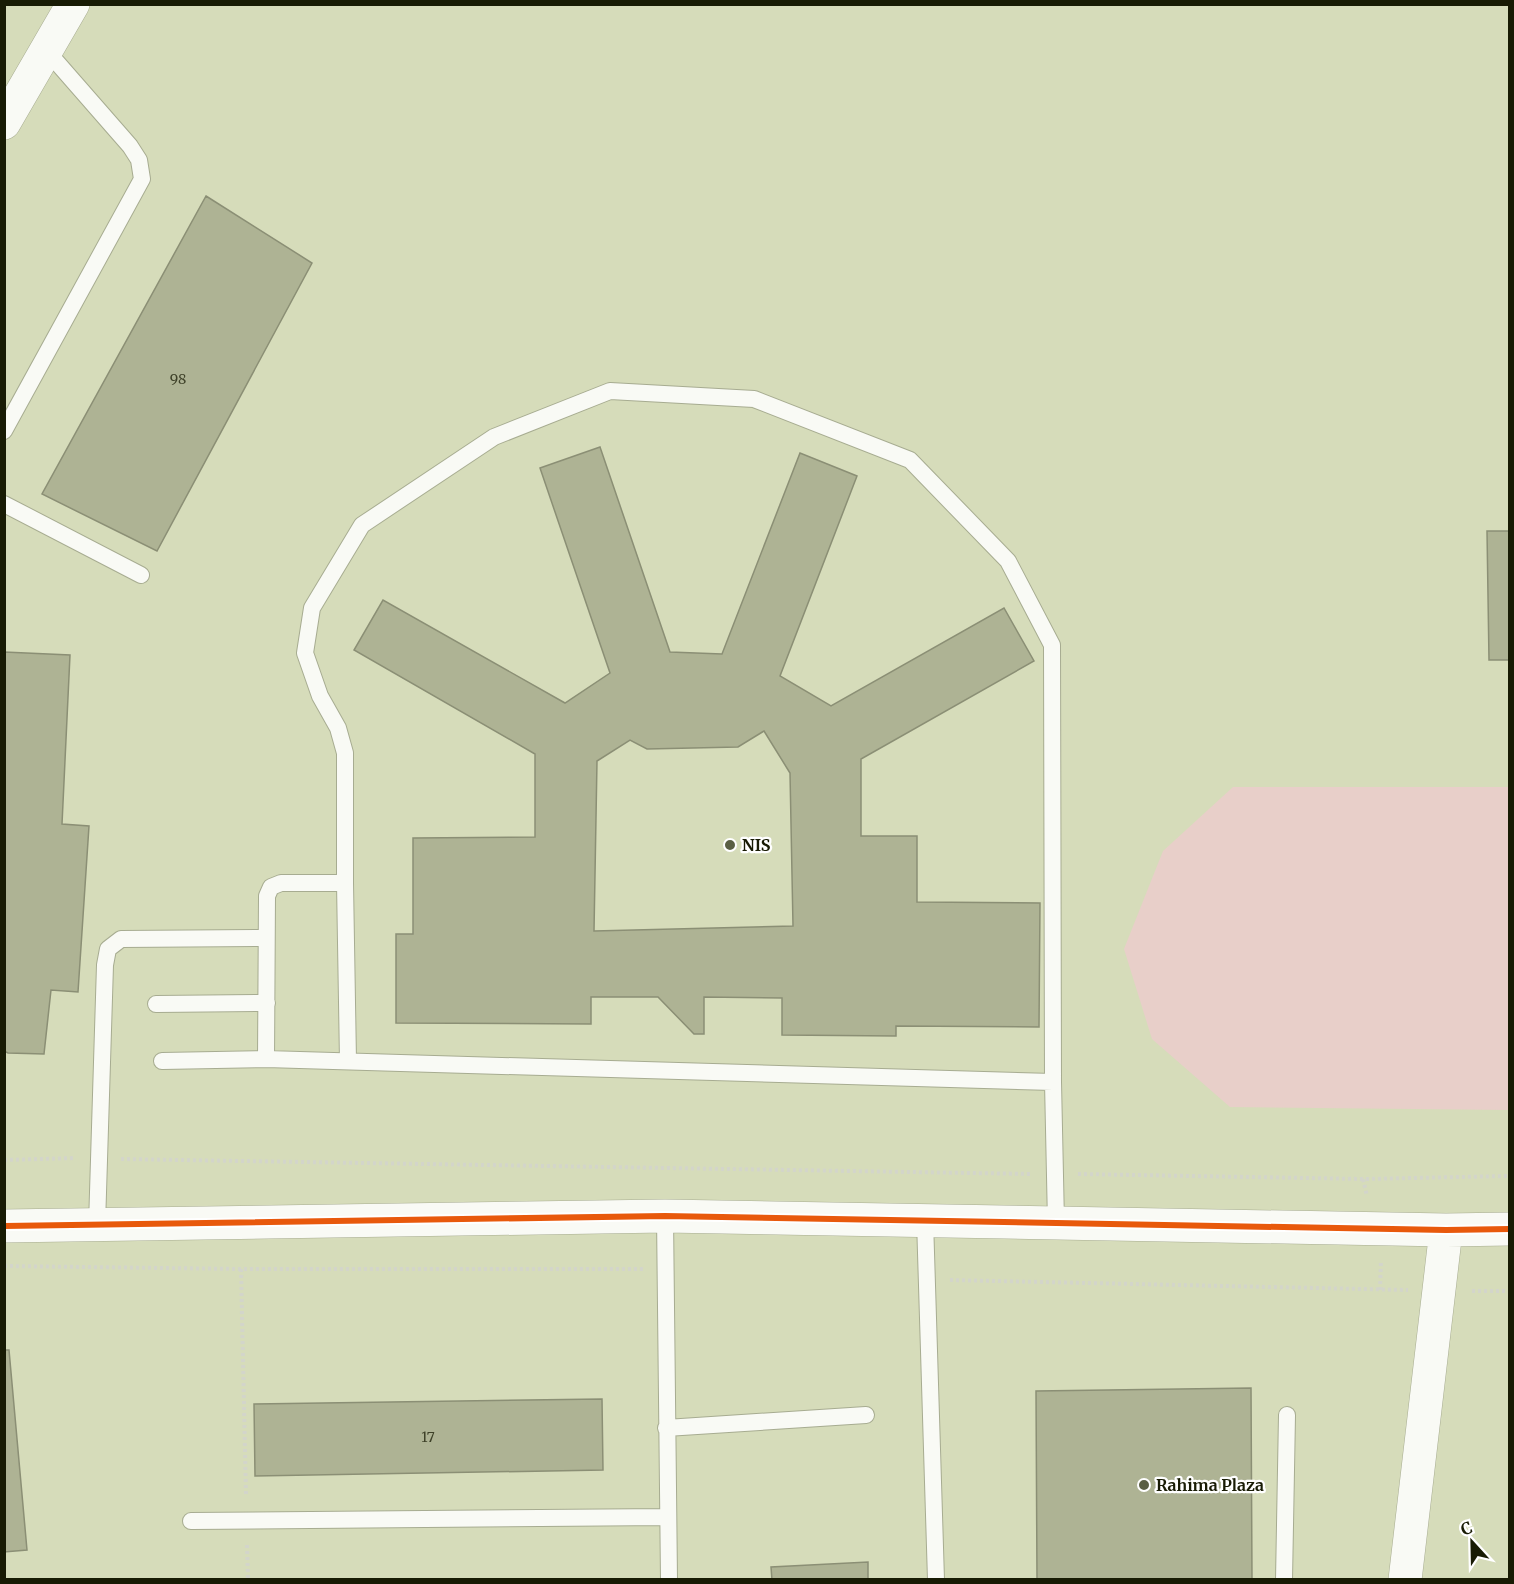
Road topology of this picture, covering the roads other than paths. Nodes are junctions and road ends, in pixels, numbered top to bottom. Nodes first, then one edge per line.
1 (73, 4) edge
2 (47, 51) junction
3 (4, 123) edge
4 (4, 431) edge
5 (4, 504) edge
6 (141, 575) dead end
7 (345, 883) junction
8 (266, 938) junction
9 (267, 1003) junction
10 (156, 1004) dead end
11 (266, 1059) junction
12 (348, 1061) junction
13 (162, 1062) dead end
14 (1053, 1082) junction
15 (665, 1216) junction
16 (925, 1220) junction
17 (1056, 1223) junction
18 (97, 1225) junction
19 (4, 1226) edge
20 (1509, 1229) edge
21 (1446, 1230) junction
22 (866, 1415) dead end
23 (1287, 1415) dead end
24 (666, 1428) junction
25 (667, 1517) junction
26 (191, 1521) dead end
27 (669, 1580) edge
28 (936, 1580) edge
29 (1284, 1580) edge
30 (1405, 1580) edge

1 - 2 street
2 - 3 street
2 - 4 lane
5 - 6 lane
7 - 8 lane
7 - 12 lane
7 - 14 lane
8 - 9 lane
8 - 18 lane
9 - 10 lane
9 - 11 lane
11 - 12 lane
11 - 13 lane
12 - 14 lane
14 - 17 lane
15 - 16 street
15 - 18 street
15 - 24 lane
16 - 17 street
16 - 28 lane
17 - 21 street
18 - 19 street
20 - 21 street
21 - 30 street
22 - 24 lane
23 - 29 lane
24 - 25 lane
25 - 26 lane
25 - 27 lane

